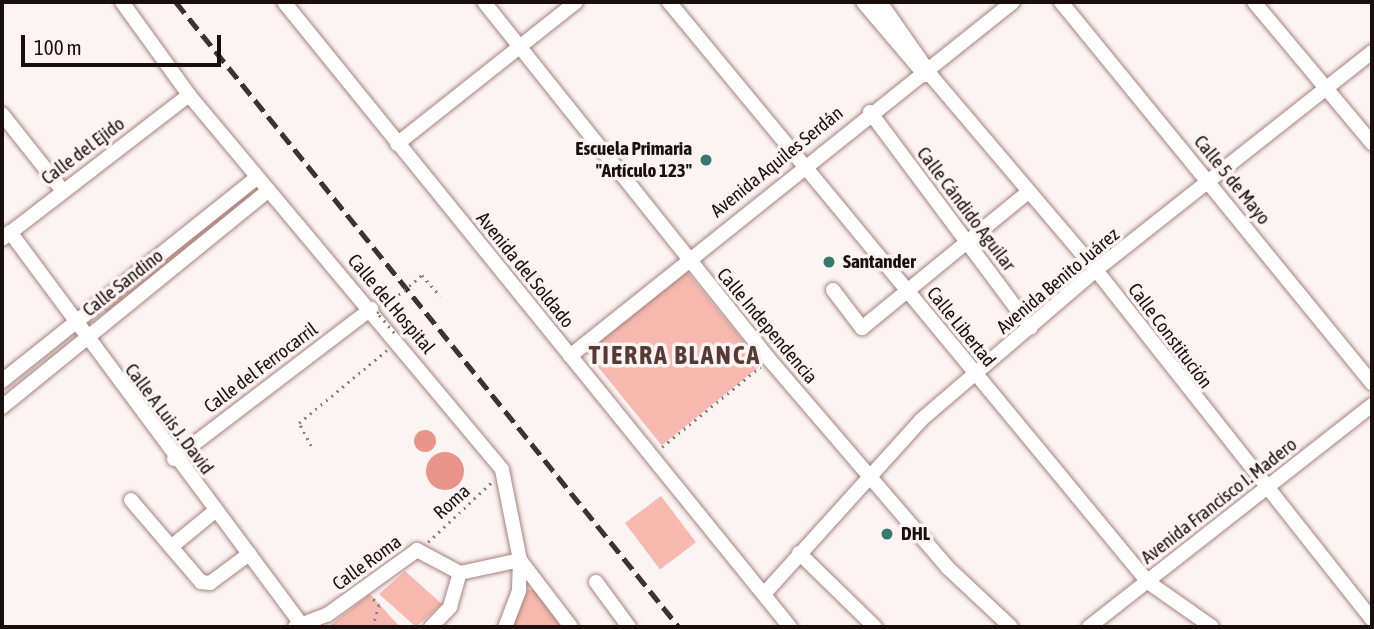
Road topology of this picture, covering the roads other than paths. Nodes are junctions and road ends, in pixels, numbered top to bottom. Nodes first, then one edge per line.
1 (122, 2) edge
2 (284, 2) edge
3 (484, 2) edge
4 (576, 2) edge
5 (668, 2) edge
6 (863, 2) edge
7 (880, 2) edge
8 (1013, 2) edge
9 (1061, 2) edge
10 (1254, 2) edge
11 (520, 47) junction
12 (1372, 52) edge
13 (926, 71) junction
14 (1325, 91) junction
15 (189, 95) junction
16 (870, 112) junction
17 (2, 114) edge
18 (1372, 143) edge
19 (397, 144) junction
20 (805, 163) junction
21 (256, 177) junction
22 (1210, 184) junction
23 (63, 191) junction
24 (268, 191) junction
25 (1028, 192) junction
26 (6, 236) edge
27 (968, 243) junction
28 (687, 260) junction
29 (1096, 270) junction
30 (833, 290) dead end
31 (908, 292) junction
32 (371, 309) junction
33 (73, 324) junction
34 (1031, 328) junction
35 (85, 337) junction
36 (570, 356) junction
37 (975, 376) junction
38 (2, 381) edge
39 (1372, 383) edge
40 (1372, 405) edge
41 (2, 407) edge
42 (174, 459) junction
43 (868, 474) junction
44 (1263, 489) junction
45 (131, 500) dead end
46 (215, 511) junction
47 (171, 547) junction
48 (799, 553) junction
49 (249, 554) junction
50 (520, 560) junction
51 (460, 573) junction
52 (596, 582) dead end
53 (1148, 582) junction
54 (764, 594) junction
55 (1372, 620) edge
56 (298, 626) edge
57 (1207, 626) edge
58 (431, 627) edge
59 (505, 627) edge
60 (571, 627) edge
61 (629, 627) edge
62 (790, 627) edge
63 (874, 627) edge
64 (1011, 627) edge
65 (1089, 627) edge

1 - 15 street, Calle del Hospital
2 - 19 street, Avenida del Soldado
3 - 11 street, Calle Independencia
4 - 11 street
5 - 20 street, Calle Libertad
6 - 13 street, Calle Constitución
7 - 13 street, Calle Constitución
8 - 13 street, Avenida Aquiles Serdán
9 - 22 street, Calle 5 de Mayo
10 - 14 street
11 - 19 street
11 - 28 street, Calle Independencia
12 - 14 street, Avenida Benito Juárez
13 - 16 street, Avenida Aquiles Serdán
13 - 25 street, Calle Constitución
14 - 18 street
14 - 22 street, Avenida Benito Juárez
15 - 21 street, Calle del Hospital
15 - 23 street, Calle del Ejido
16 - 20 street, Avenida Aquiles Serdán
16 - 27 street, Calle Cándido Aguilar
17 - 23 street
19 - 36 street, Avenida del Soldado
20 - 28 street, Avenida Aquiles Serdán
20 - 31 street, Calle Libertad
21 - 24 street, Calle del Hospital
21 - 33 street, Calle Sandino
22 - 29 street, Avenida Benito Juárez
22 - 39 street, Calle 5 de Mayo
23 - 26 street, Calle del Ejido
24 - 32 street, Calle del Hospital
24 - 35 street, Calle Sandino
25 - 27 street
25 - 29 street, Calle Constitución
26 - 33 street, Calle A Luis J. David
27 - 31 street
27 - 34 street, Calle Cándido Aguilar
28 - 36 street, Avenida Aquiles Serdán
28 - 43 street, Calle Independencia
29 - 34 street, Avenida Benito Juárez
29 - 44 street, Calle Constitución
30 - 31 street
31 - 37 street, Calle Libertad
32 - 42 street, Calle del Ferrocarril
32 - 50 street, Calle del Hospital
33 - 35 street, Calle A Luis J. David
33 - 38 street, Calle Sandino
34 - 37 street, Avenida Benito Juárez
35 - 41 street, Calle Sandino
35 - 42 street, Calle A Luis J. David
36 - 54 street, Avenida del Soldado
37 - 43 street, Avenida Benito Juárez
37 - 53 street, Calle Libertad
40 - 44 street, Avenida Francisco I. Madero
42 - 46 street, Calle A Luis J. David
43 - 48 street, Avenida Benito Juárez
43 - 64 street, Calle Independencia
44 - 53 street, Avenida Francisco I. Madero
44 - 55 street, Calle Constitución
45 - 47 street
46 - 47 street
46 - 49 street, Calle A Luis J. David
47 - 49 street
48 - 54 street, Avenida Benito Juárez
48 - 63 street
49 - 56 street, Calle A Luis J. David
50 - 51 street
50 - 59 street
50 - 60 street
51 - 56 street, Calle Roma
51 - 58 street
52 - 61 street
53 - 57 street, Calle Libertad
53 - 65 street, Avenida Francisco I. Madero
54 - 62 street, Avenida del Soldado

